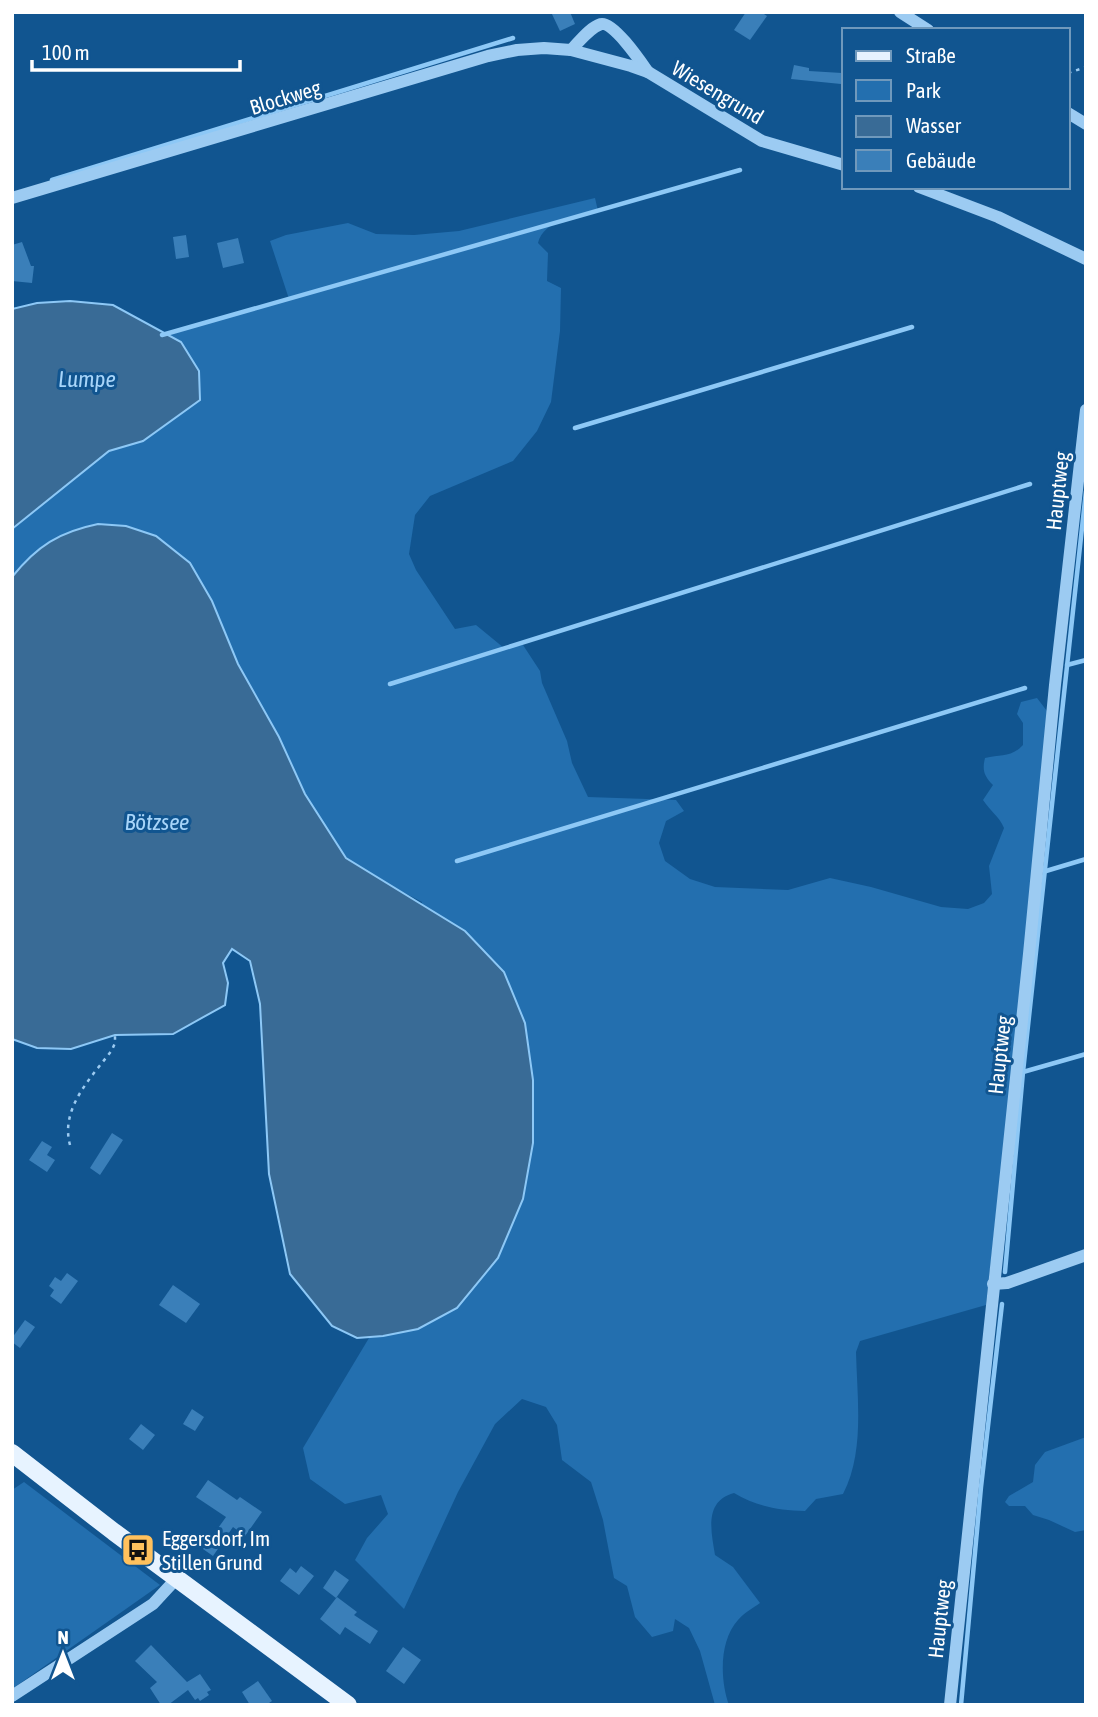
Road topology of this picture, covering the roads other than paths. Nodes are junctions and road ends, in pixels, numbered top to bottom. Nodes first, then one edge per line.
1 (900, 12) edge
2 (925, 28) edge
3 (571, 50) junction
4 (648, 72) junction
5 (1070, 114) edge
6 (1086, 124) edge
7 (842, 164) edge
8 (924, 189) edge
9 (12, 198) edge
10 (1086, 259) edge
11 (1086, 410) edge
12 (1084, 450) edge
13 (1086, 1255) edge
14 (993, 1284) junction
15 (12, 1453) edge
16 (177, 1578) junction
17 (12, 1696) edge
18 (348, 1705) edge
19 (950, 1705) edge

1 - 2 street
3 - 4 street, Wiesengrund
3 - 4 street
3 - 9 street, Blockweg
4 - 7 street, Wiesengrund
5 - 6 street
8 - 10 street
11 - 12 street, Hauptweg
12 - 14 street, Hauptweg
13 - 14 street
14 - 19 street, Hauptweg
15 - 16 main road
16 - 17 street
16 - 18 main road

